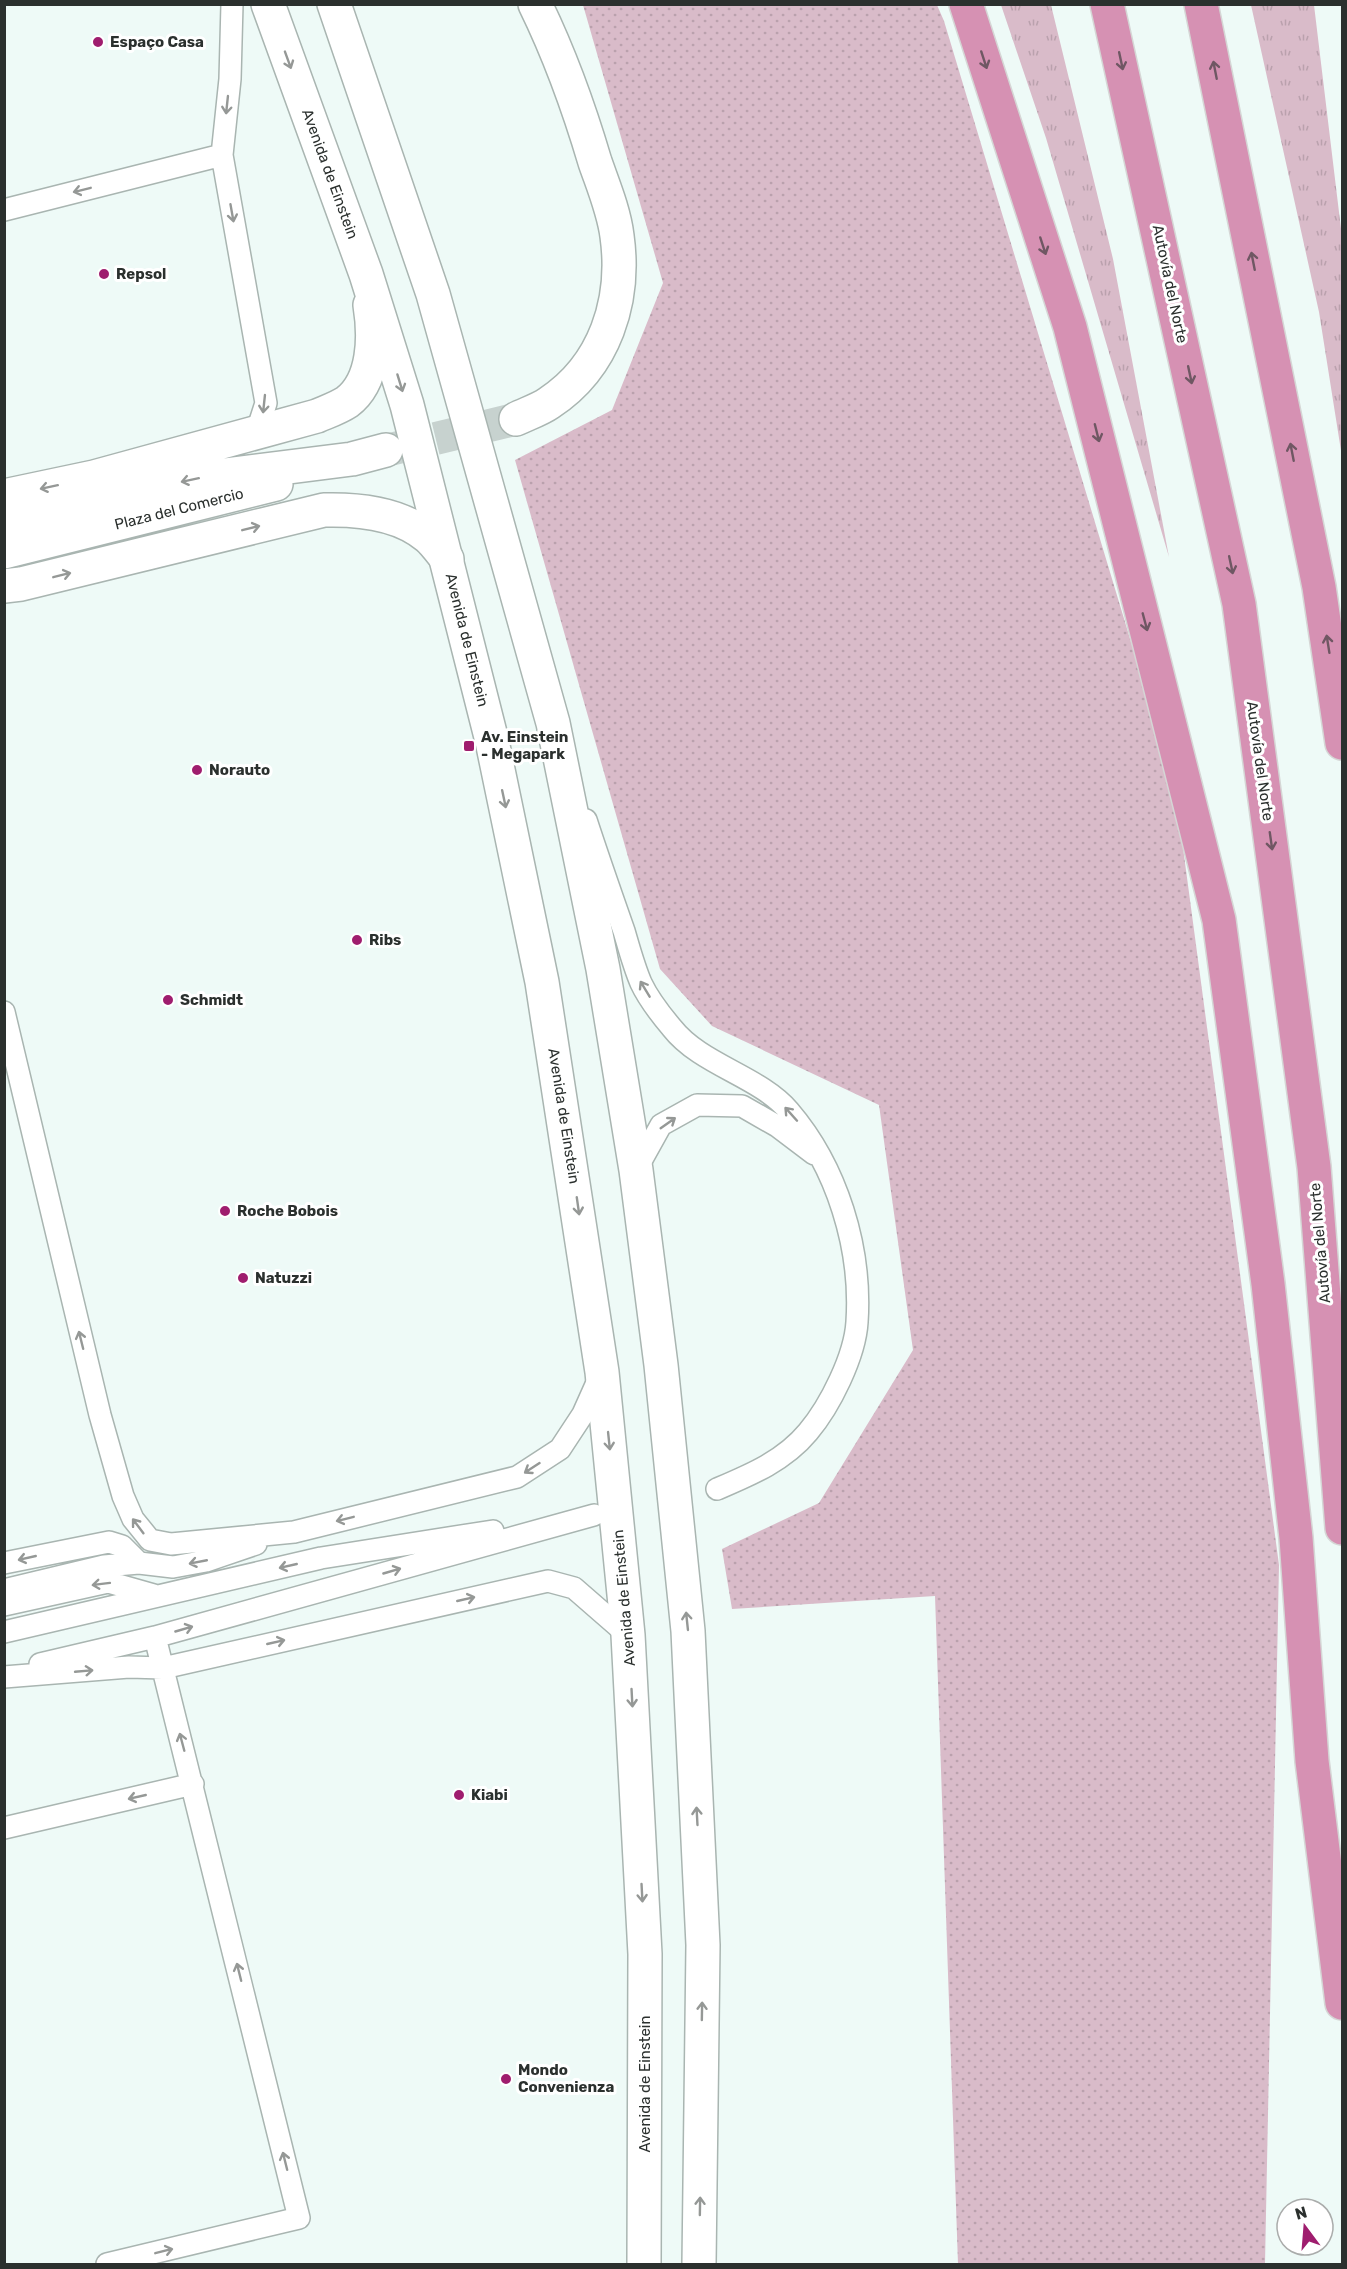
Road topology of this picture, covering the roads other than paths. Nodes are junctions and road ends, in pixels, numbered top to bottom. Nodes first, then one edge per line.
1 (232, 4) edge
2 (268, 4) edge
3 (535, 4) edge
4 (966, 4) edge
5 (1107, 4) edge
6 (1201, 4) edge
7 (337, 7) edge
8 (222, 155) junction
9 (4, 210) edge
10 (366, 274) junction
11 (516, 418) tunnel mouth
12 (257, 431) junction
13 (386, 450) tunnel mouth
14 (352, 459) junction
15 (4, 496) edge
16 (4, 522) edge
17 (4, 552) edge
18 (447, 559) junction
19 (4, 586) edge
20 (553, 723) junction
21 (1342, 743) edge
22 (4, 1012) edge
23 (824, 1162) junction
24 (636, 1170) junction
25 (602, 1372) junction
26 (717, 1489) dead end
27 (1342, 1528) edge
28 (294, 1532) junction
29 (4, 1563) edge
30 (139, 1563) junction
31 (4, 1590) edge
32 (158, 1596) junction
33 (4, 1605) edge
34 (4, 1632) edge
35 (628, 1635) junction
36 (155, 1637) junction
37 (163, 1668) junction
38 (4, 1672) edge
39 (4, 1677) edge
40 (194, 1784) junction
41 (4, 1828) edge
42 (1342, 2003) edge
43 (107, 2265) edge
44 (644, 2265) edge
45 (699, 2265) edge

1 -> 8 lane
2 -> 10 street, Avenida de Einstein
3 - 11 street
4 -> 42 highway
5 -> 27 highway, Autovía del Norte
21 -> 6 highway
7 - 20 street
8 -> 9 lane
8 -> 12 lane
10 - 12 street
10 -> 18 street, Avenida de Einstein
12 -> 15 street
13 - 14 street
14 -> 16 street
14 - 17 street, Plaza del Comercio
19 -> 18 street
18 -> 25 street, Avenida de Einstein
23 -> 20 lane
20 - 24 street
28 -> 22 lane
24 -> 23 lane
23 - 26 lane
45 -> 24 street
25 -> 28 lane
25 -> 35 street, Avenida de Einstein
28 -> 30 lane
30 -> 29 lane
30 - 31 lane
32 -> 33 lane
32 - 34 lane
36 -> 32 lane
37 -> 35 lane
35 -> 44 street, Avenida de Einstein
36 - 37 lane
36 - 38 lane
39 -> 37 lane
40 -> 37 lane
40 -> 41 lane
43 -> 40 lane

